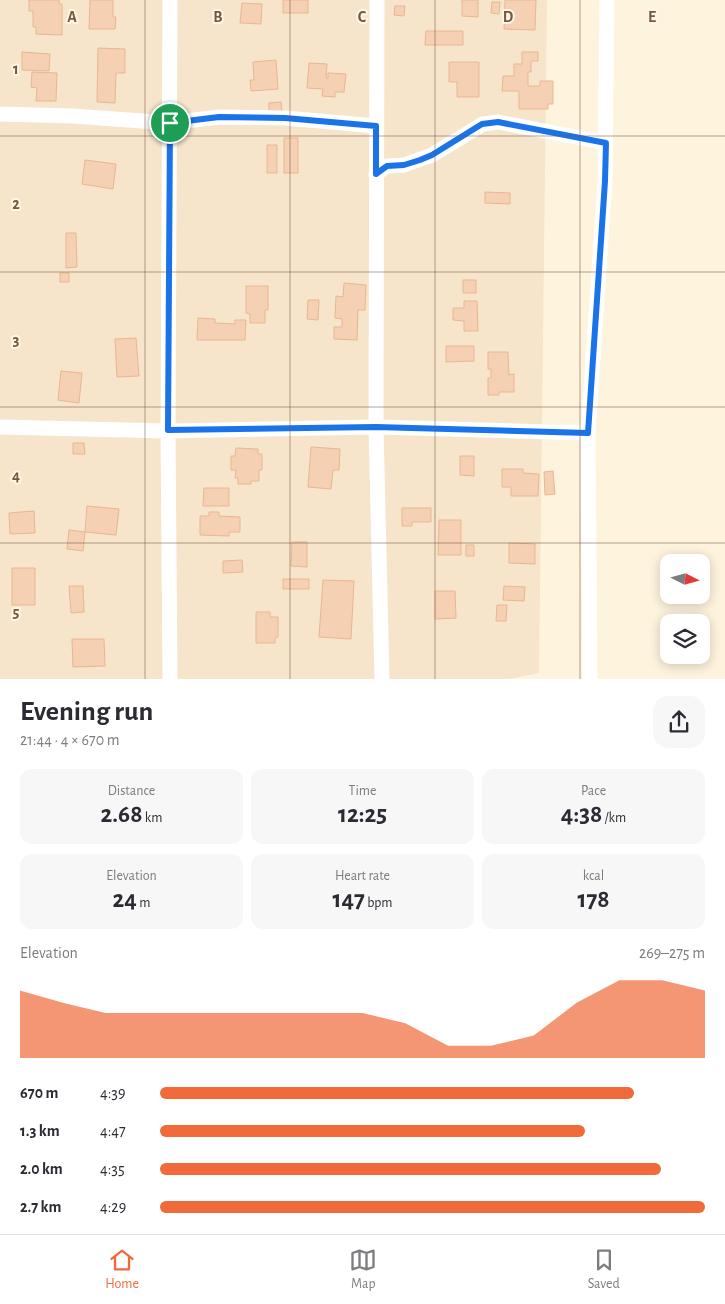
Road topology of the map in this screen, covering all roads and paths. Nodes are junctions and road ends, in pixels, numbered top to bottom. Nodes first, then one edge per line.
1 (170, 0) edge
2 (377, 0) edge
3 (607, 0) edge
4 (0, 114) edge
5 (170, 123) junction
6 (376, 126) junction
7 (606, 143) junction
8 (376, 174) junction
9 (0, 427) edge
10 (376, 427) junction
11 (168, 430) junction
12 (588, 433) junction
13 (170, 679) edge
14 (382, 679) edge
15 (590, 679) edge

1 - 5 street
2 - 6 street
3 - 7 street
4 - 5 street
5 - 6 street
5 - 11 street
6 - 8 street
7 - 8 street
7 - 12 street
8 - 10 street
9 - 11 street
10 - 11 street
10 - 12 street
10 - 14 street
11 - 13 street
12 - 15 street

